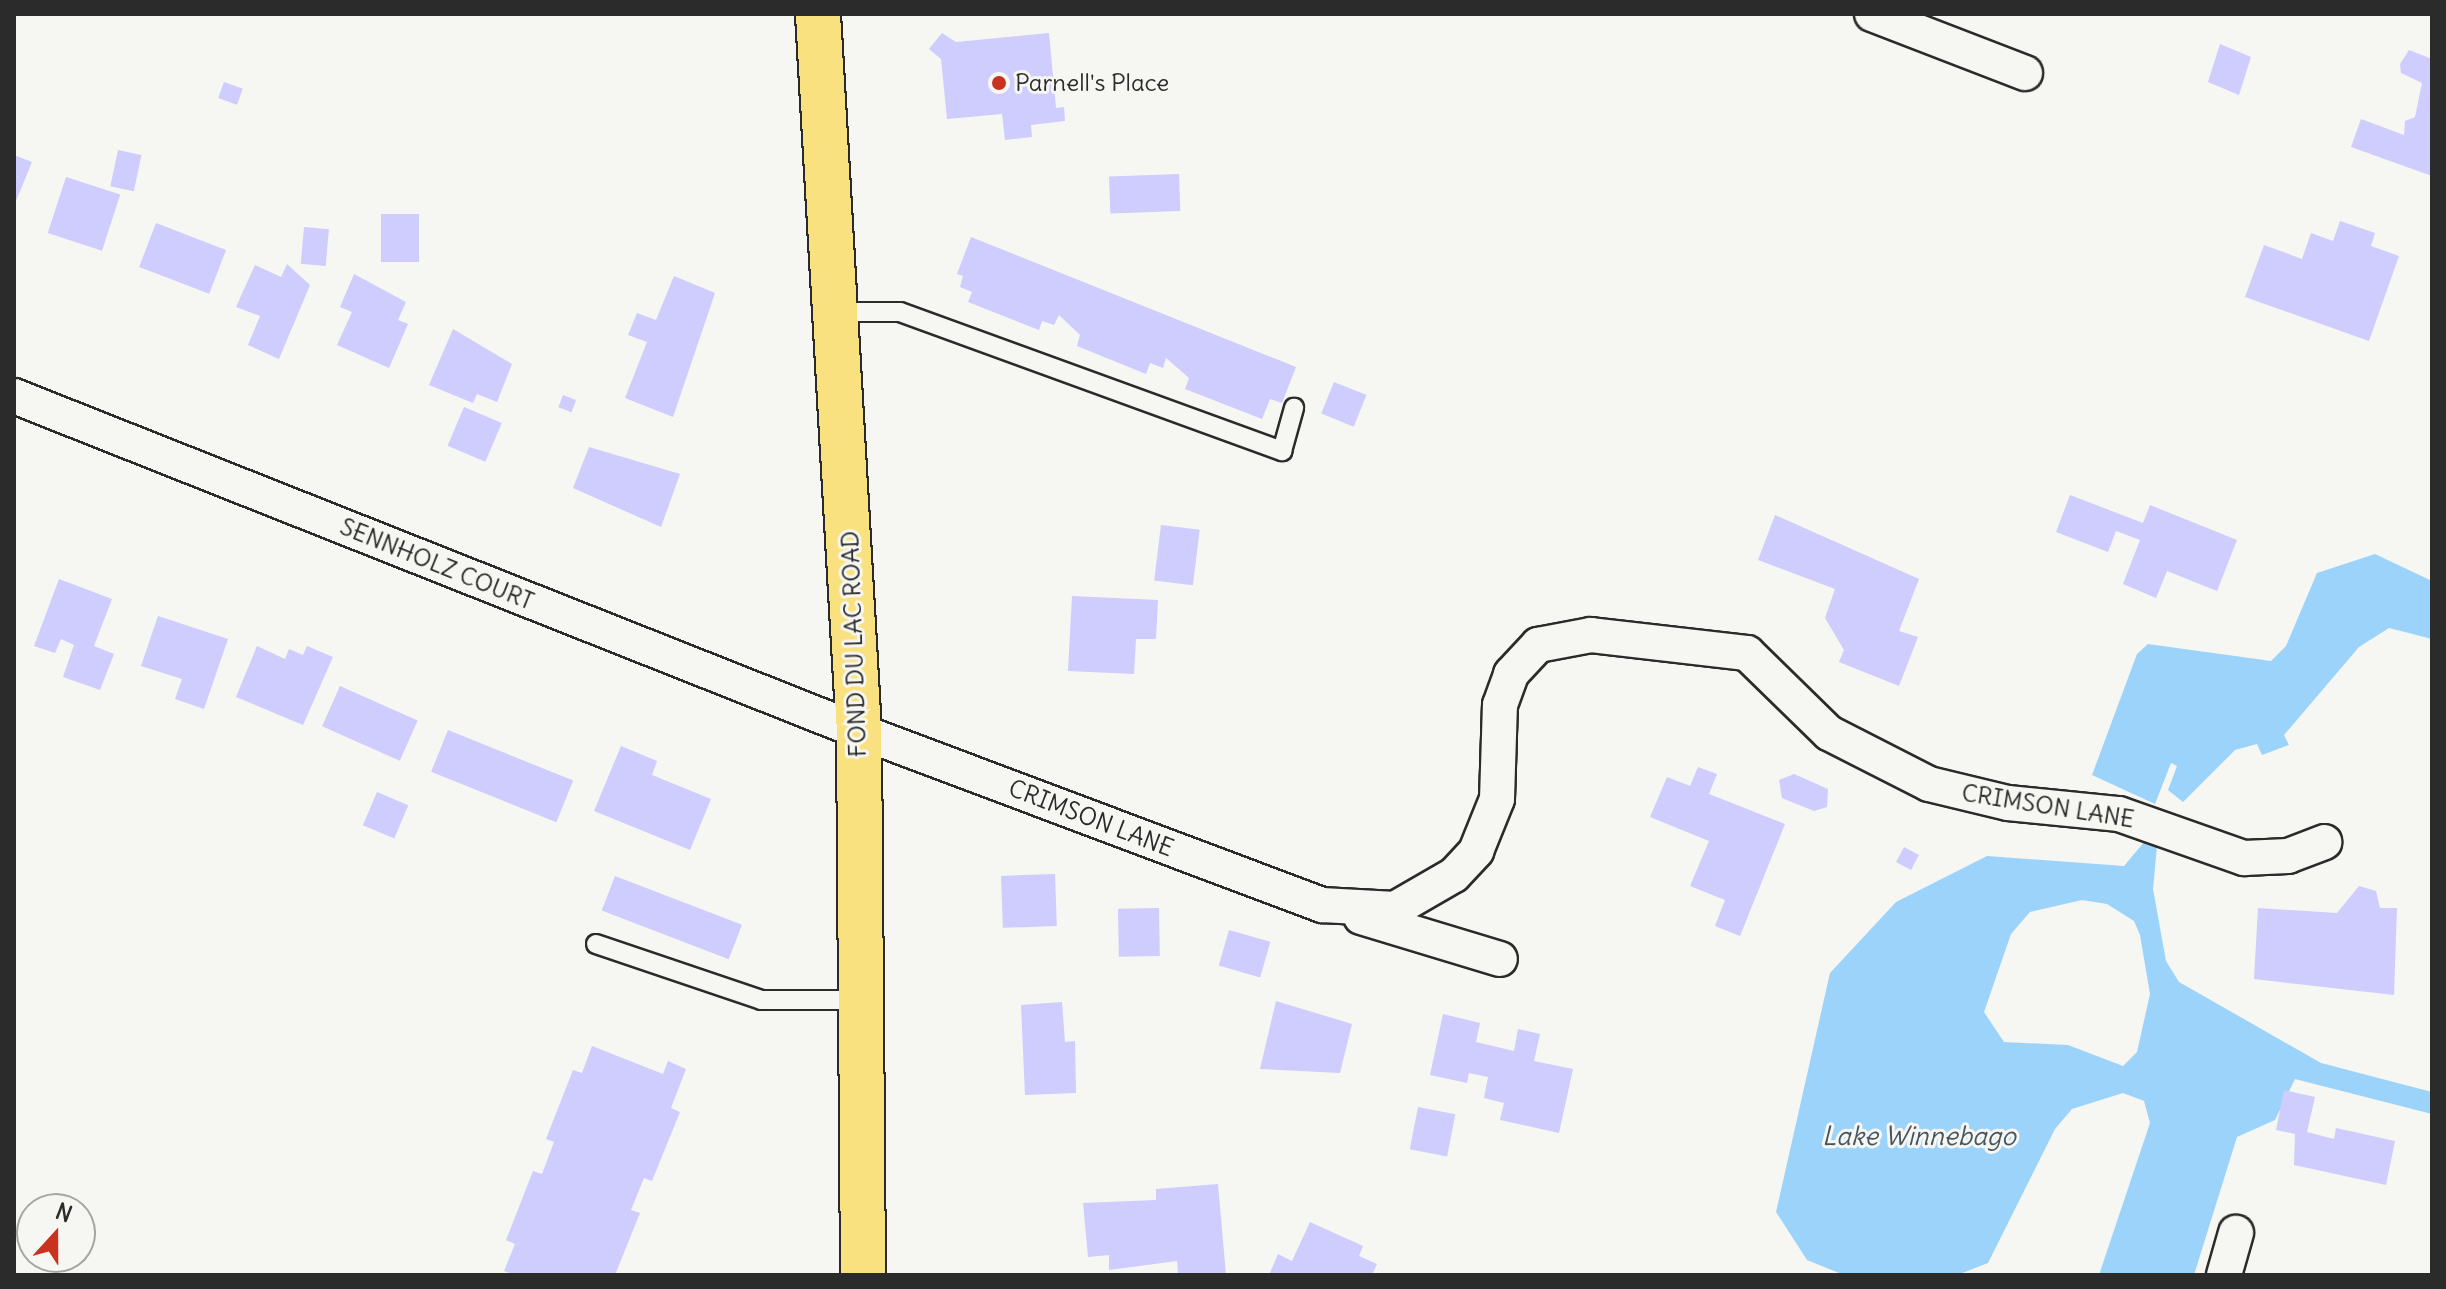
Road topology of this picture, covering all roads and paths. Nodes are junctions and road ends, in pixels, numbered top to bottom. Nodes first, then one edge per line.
1 (818, 14) edge
2 (1872, 14) edge
3 (2025, 73) dead end
4 (839, 312) junction
5 (14, 396) edge
6 (1294, 408) dead end
7 (859, 731) junction
8 (2324, 842) dead end
9 (1322, 905) junction
10 (596, 944) dead end
11 (1500, 959) dead end
12 (861, 1000) junction
13 (2236, 1233) dead end
14 (863, 1275) edge
15 (2224, 1275) edge

1 - 4 main road, FOND DU LAC ROAD
2 - 3 street
4 - 6 lane
4 - 7 main road, FOND DU LAC ROAD
5 - 7 street, SENNHOLZ COURT
7 - 9 street, CRIMSON LANE
7 - 12 main road, FOND DU LAC ROAD
8 - 9 street, CRIMSON LANE
9 - 11 street, CRIMSON LANE
10 - 12 lane
12 - 14 main road, FOND DU LAC ROAD
13 - 15 street

